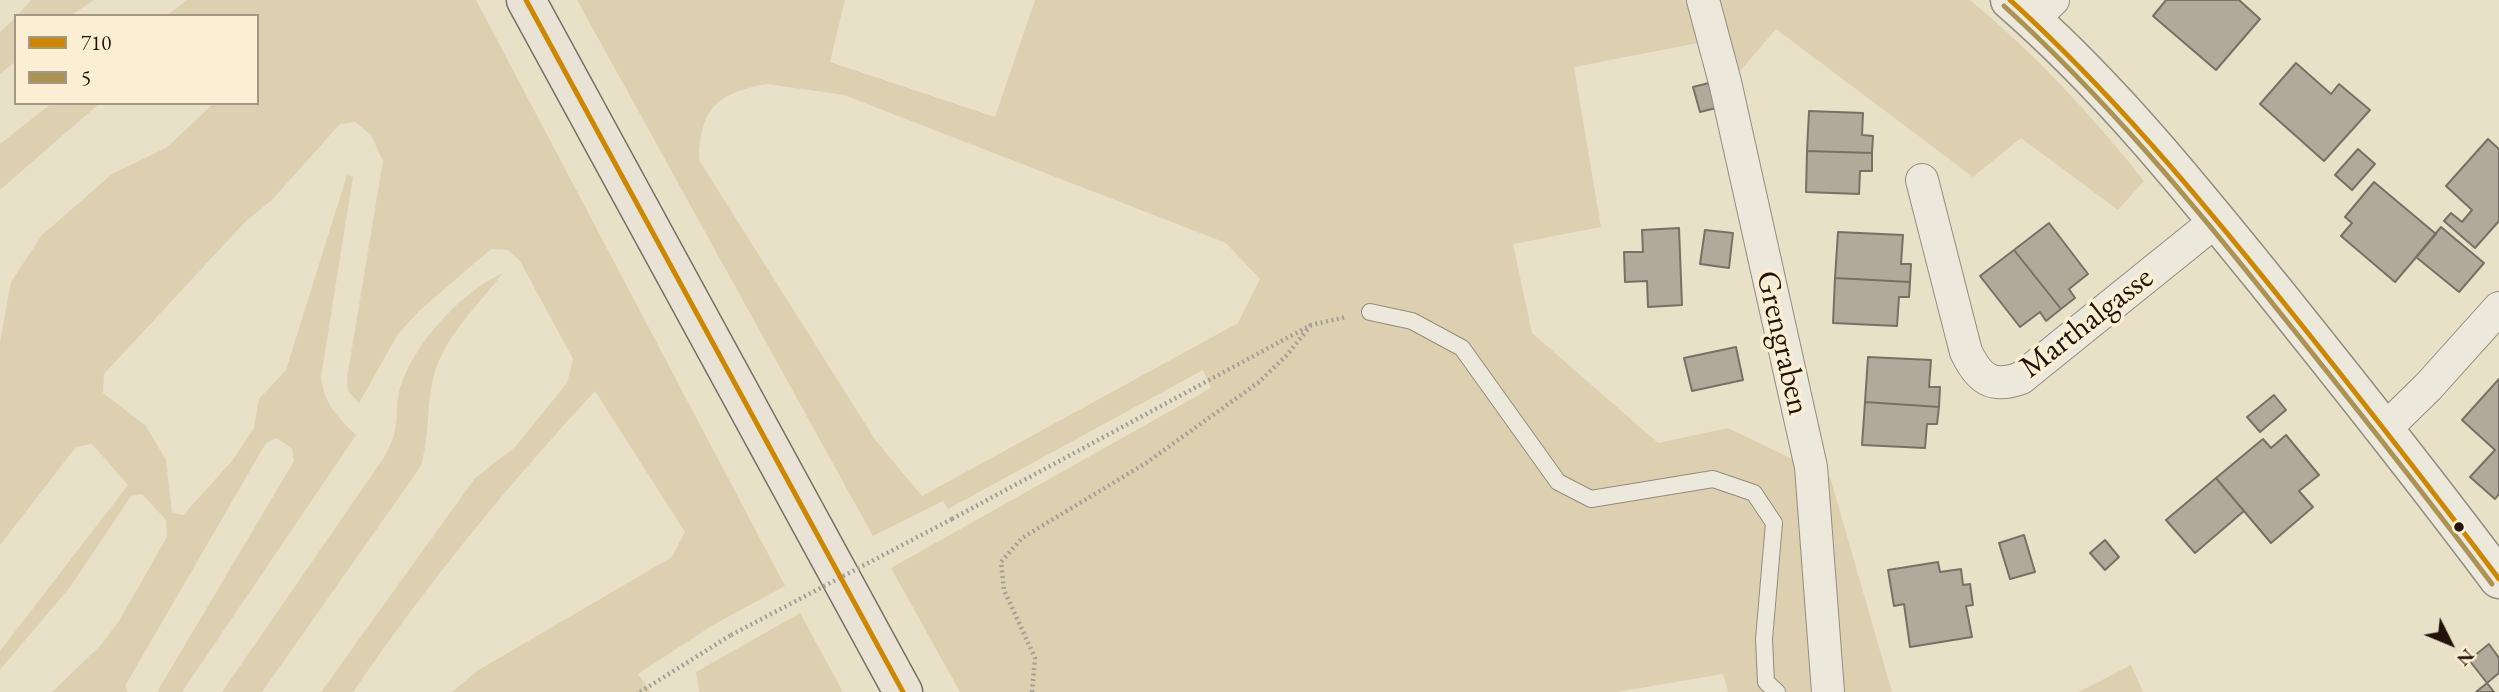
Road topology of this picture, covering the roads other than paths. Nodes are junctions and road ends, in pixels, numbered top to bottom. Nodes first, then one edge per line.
1 (526, 0) edge
2 (1703, 0) edge
3 (2032, 6) edge
4 (1922, 180) dead end
5 (2217, 220) junction
6 (2499, 308) edge
7 (1370, 312) road end
8 (2385, 429) junction
9 (2499, 579) edge
10 (903, 692) edge
11 (1777, 692) edge
12 (1828, 692) edge

1 - 10 main road
2 - 12 street, Grengraben
3 - 5 street
4 - 5 street, Marthalgasse
5 - 8 street
6 - 8 street
7 - 11 lane
8 - 9 street

